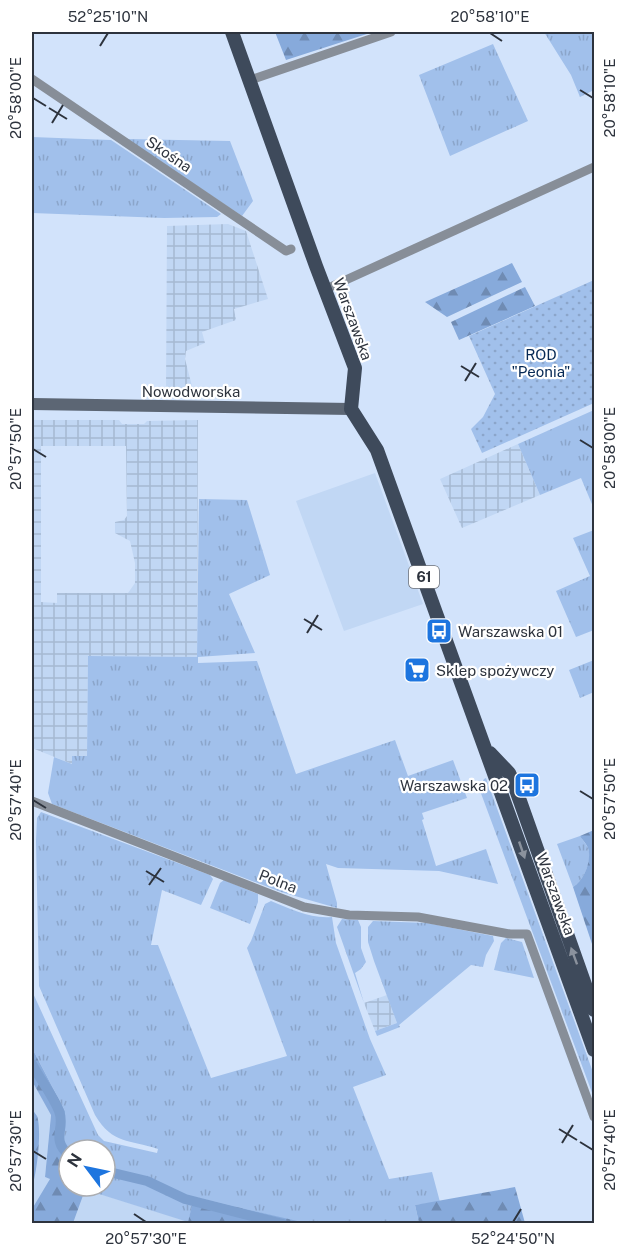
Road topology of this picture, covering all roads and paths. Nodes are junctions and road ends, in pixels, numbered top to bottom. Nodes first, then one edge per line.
1 (232, 32) edge
2 (391, 32) edge
3 (32, 79) edge
4 (250, 80) junction
5 (594, 167) edge
6 (291, 249) dead end
7 (326, 289) junction
8 (32, 404) edge
9 (351, 409) junction
10 (486, 749) junction
11 (32, 801) edge
12 (594, 1010) edge
13 (594, 1050) edge
14 (594, 1117) edge

1 - 4 main road, Warszawska
2 - 4 street
3 - 6 street, Skośna
4 - 7 main road, Warszawska
5 - 7 street
7 - 9 main road, Warszawska
8 - 9 main road, Nowodworska
9 - 10 main road, Warszawska / 61
12 -> 10 main road, Warszawska / 61
10 -> 13 main road, Warszawska / 61
11 - 14 street, Polna

